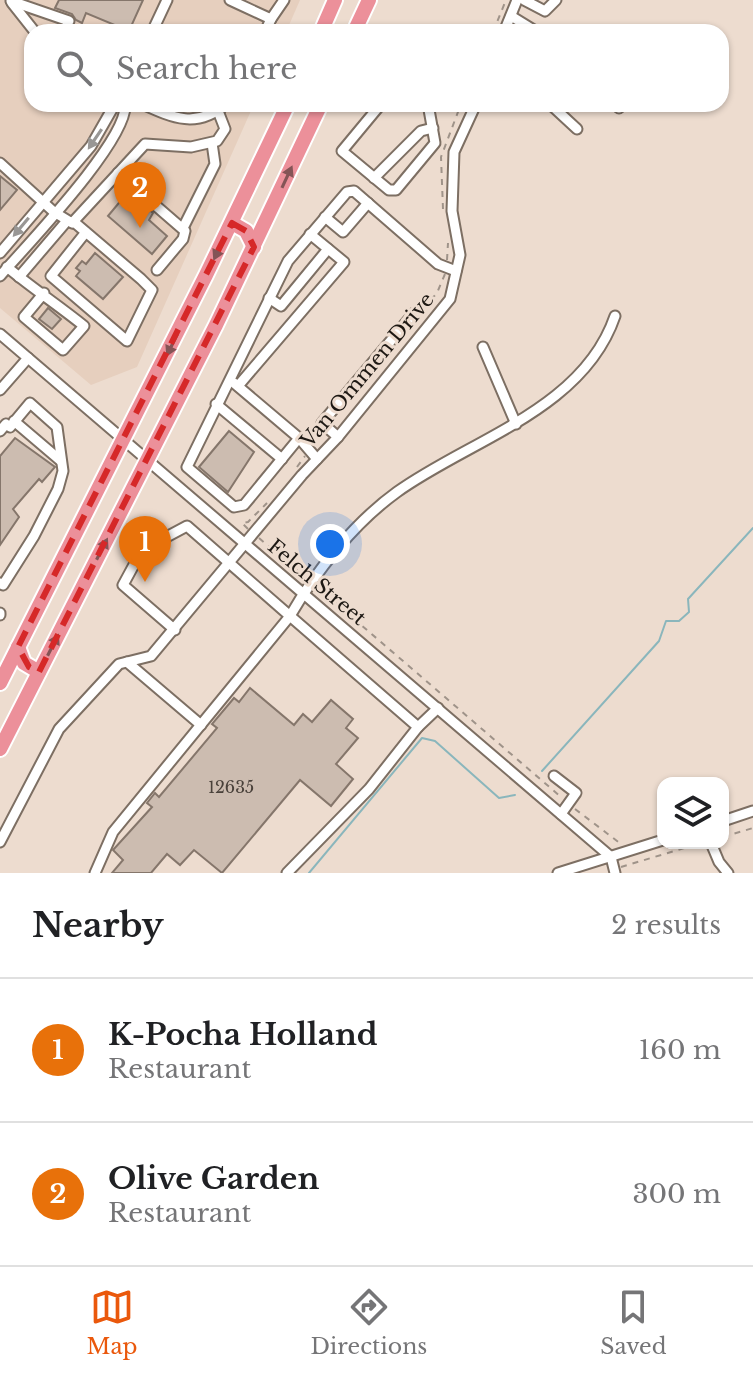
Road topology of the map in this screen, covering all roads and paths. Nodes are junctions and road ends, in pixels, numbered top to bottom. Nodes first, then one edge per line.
1 (167, 0) edge
2 (230, 0) edge
3 (284, 0) edge
4 (335, 0) edge
5 (369, 0) edge
6 (506, 0) edge
7 (517, 0) edge
8 (524, 0) edge
9 (556, 0) edge
10 (14, 1) edge
11 (511, 16) junction
12 (271, 19) junction
13 (30, 24) edge
14 (68, 24) edge
15 (156, 24) edge
16 (269, 24) edge
17 (324, 24) edge
18 (358, 24) edge
19 (496, 24) edge
20 (508, 24) edge
21 (524, 24) edge
22 (111, 112) edge
23 (126, 112) edge
24 (163, 112) edge
25 (209, 112) edge
26 (223, 112) edge
27 (284, 112) edge
28 (317, 112) edge
29 (374, 112) edge
30 (430, 112) edge
31 (458, 112) edge
32 (470, 112) edge
33 (559, 112) edge
34 (433, 128) junction
35 (577, 129) dead end
36 (212, 143) junction
37 (444, 147) junction
38 (0, 163) edge
39 (118, 173) junction
40 (374, 178) junction
41 (43, 202) junction
42 (368, 203) junction
43 (54, 212) junction
44 (325, 217) junction
45 (444, 217) dead end
46 (70, 222) junction
47 (232, 223) junction
48 (183, 228) junction
49 (86, 232) junction
50 (310, 234) junction
51 (448, 236) dead end
52 (254, 247) junction
53 (328, 249) junction
54 (0, 253) edge
55 (451, 269) junction
56 (157, 270) dead end
57 (4, 272) edge
58 (19, 277) junction
59 (44, 293) junction
60 (269, 298) junction
61 (417, 312) joint
62 (615, 316) dead end
63 (0, 334) edge
64 (483, 347) dead end
65 (28, 358) junction
66 (229, 379) junction
67 (238, 386) junction
68 (1, 387) edge
69 (216, 404) junction
70 (5, 423) edge
71 (516, 424) junction
72 (338, 437) junction
73 (299, 438) junction
74 (124, 440) junction
75 (313, 455) junction
76 (282, 459) junction
77 (147, 460) junction
78 (61, 461) junction
79 (296, 468) dead end
80 (272, 496) dead end
81 (253, 533) junction
82 (245, 544) junction
83 (228, 564) junction
84 (0, 583) edge
85 (312, 583) junction
86 (303, 594) junction
87 (290, 616) junction
88 (175, 630) junction
89 (18, 647) junction
90 (127, 662) junction
91 (39, 672) junction
92 (0, 683) edge
93 (438, 708) junction
94 (201, 725) junction
95 (418, 727) junction
96 (0, 749) edge
97 (554, 776) dead end
98 (569, 805) junction
99 (753, 811) edge
100 (561, 814) junction
101 (729, 819) edge
102 (753, 828) edge
103 (729, 835) edge
104 (0, 842) edge
105 (657, 842) edge
106 (682, 849) edge
107 (714, 849) edge
108 (627, 852) junction
109 (611, 857) junction
110 (636, 863) junction
111 (614, 872) edge
112 (95, 873) edge
113 (287, 873) edge
114 (558, 873) edge
115 (728, 873) edge

1 - 15 street
2 - 12 street
3 - 12 street
4 - 17 highway
5 - 18 highway
6 - 19 path
7 - 11 street
8 - 9 street
10 - 13 street
10 - 14 street
11 - 20 street
11 - 21 street
12 - 16 street
22 -> 41 street
23 - 43 street
24 - 25 street
26 - 36 street
27 - 47 highway
52 -> 28 highway
29 - 40 street
30 - 34 street
31 - 37 path
32 - 37 street, Van Ommen Drive
33 - 35 street
34 - 37 street
34 - 40 street
36 - 39 street
36 - 48 street
37 - 40 street
37 - 45 path
37 - 55 street, Van Ommen Drive
38 - 41 street
39 - 46 street
39 - 48 street
41 - 43 street
41 -> 54 street
42 - 44 street
42 - 44 street
42 - 55 street
43 - 46 street
43 - 57 street
44 - 50 street
46 - 49 street
46 - 58 street
47 - 52 highway
47 -> 74 highway
48 - 56 street
49 - 49 street
50 - 53 street
50 - 60 street
51 - 55 path
52 - 77 highway
53 - 60 street
53 - 67 street
55 - 61 path
55 - 72 street, Van Ommen Drive
57 - 58 street
58 - 59 street
59 - 59 street
60 - 66 street
61 - 72 street
62 - 71 street
63 - 65 street, Felch Street
64 - 71 street
65 - 68 street
65 - 74 street, Felch Street
66 - 67 street
66 - 69 street
67 - 73 street
69 - 76 street
69 - 76 street
70 - 78 street
70 - 78 street
71 - 85 street
72 - 75 street, Van Ommen Drive
73 - 75 street
73 - 76 street
74 - 77 street, Felch Street
74 - 89 highway
75 - 79 path
75 - 81 street, Van Ommen Drive
77 - 82 street, Felch Street
91 -> 77 highway
78 - 84 street
80 - 81 path
81 - 82 street, Van Ommen Drive
81 - 85 path
82 - 83 street, Van Ommen Drive
82 - 86 street, Felch Street
83 - 87 street
83 - 88 street, Van Ommen Drive
83 - 88 street
85 - 86 street
85 - 98 path
86 - 87 street
86 - 93 street, Felch Street
87 - 94 street
87 - 95 street
88 - 90 street, Van Ommen Drive
89 - 91 highway
89 - 92 highway
90 - 94 street
90 - 104 street, Van Ommen Drive
91 - 96 highway
93 - 95 street
93 - 100 street, Felch Street
94 - 112 street
95 - 113 street
97 - 98 street
98 - 100 street
98 - 108 path
99 - 101 street
100 - 109 street, Felch Street
102 - 103 path
105 - 108 street
106 - 110 path
107 - 115 street
108 - 109 street
108 - 110 path
109 - 111 street
109 - 114 street
110 - 111 path

